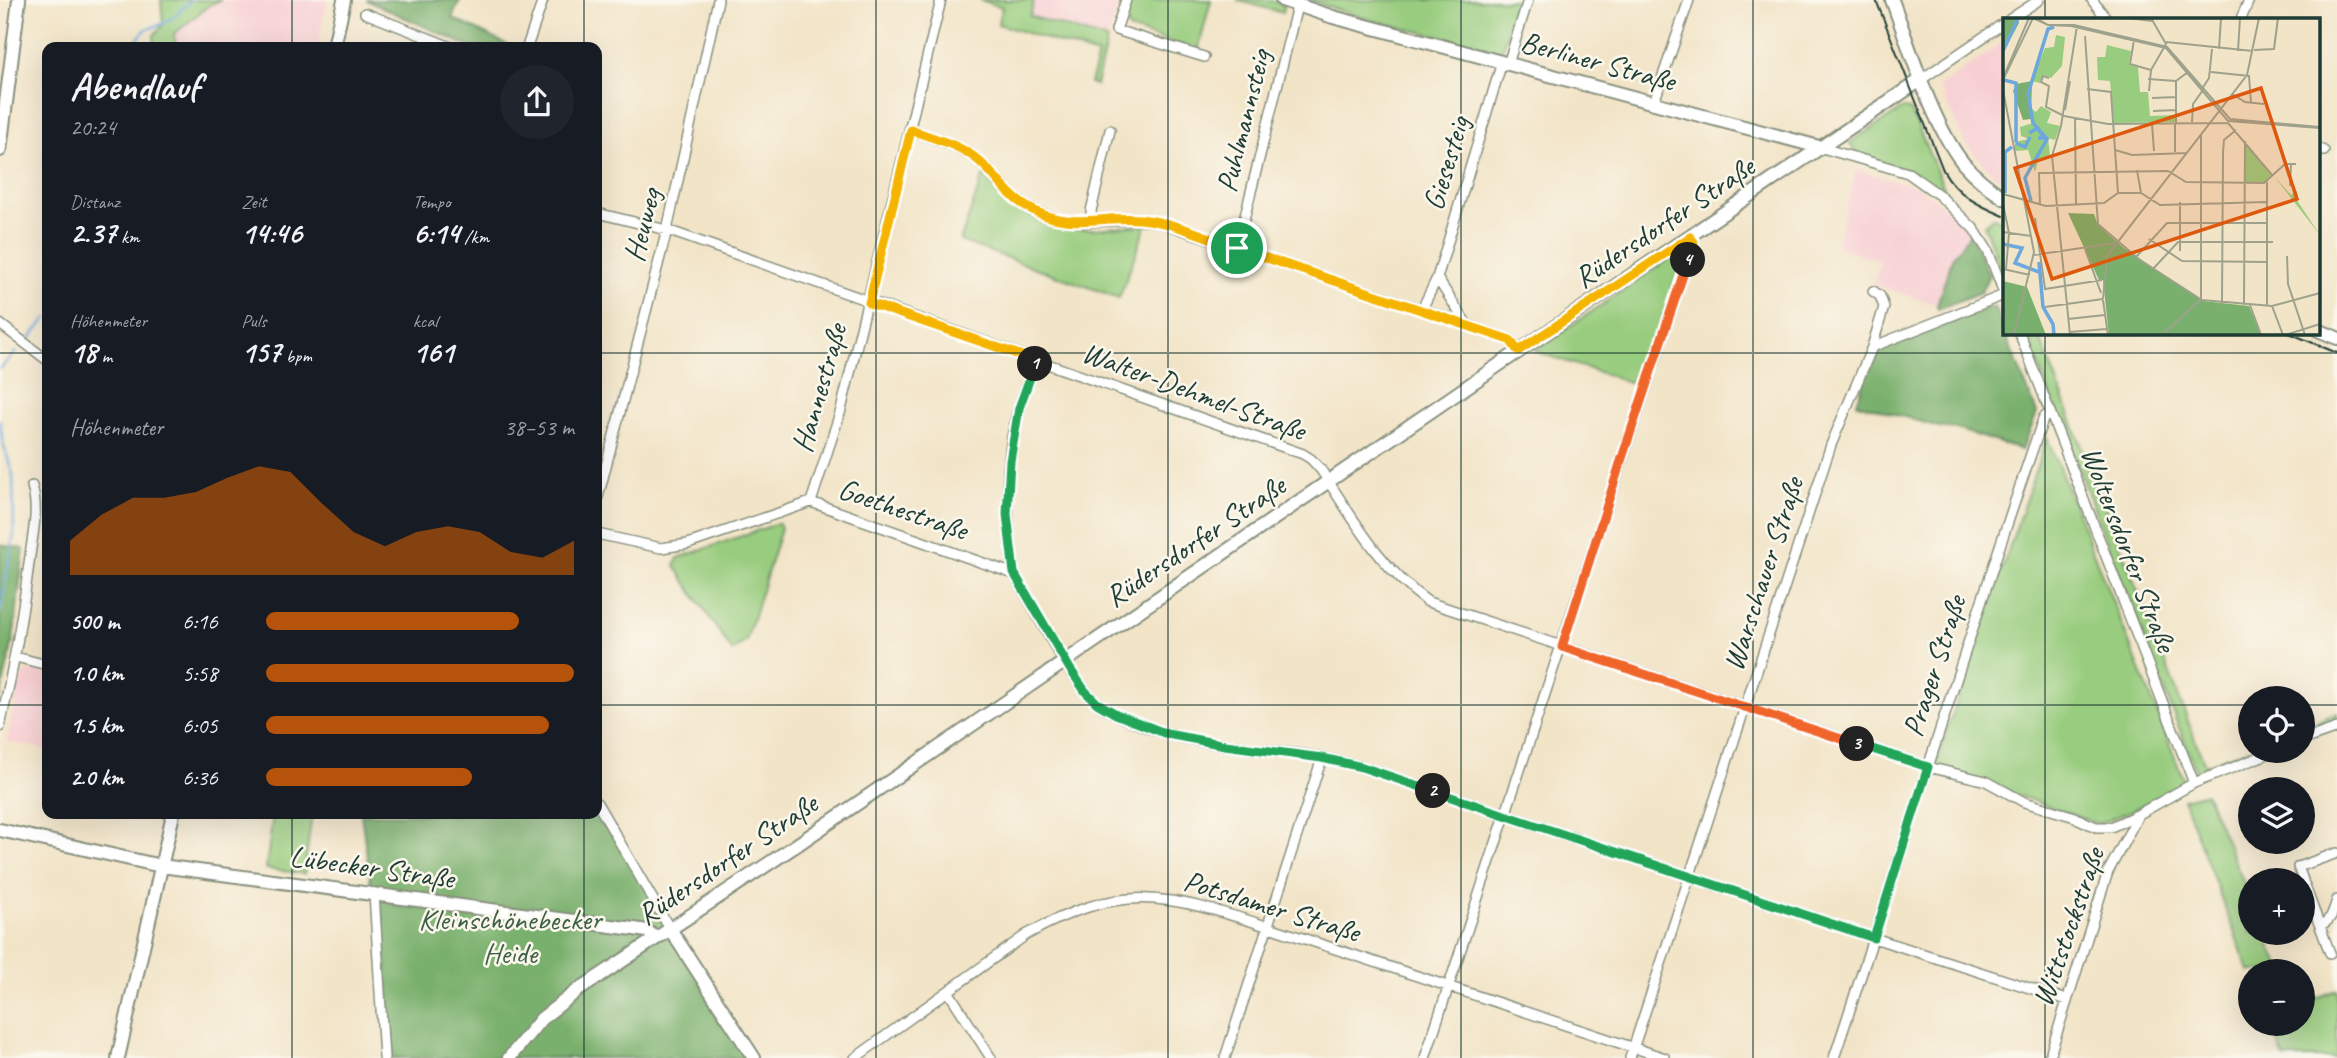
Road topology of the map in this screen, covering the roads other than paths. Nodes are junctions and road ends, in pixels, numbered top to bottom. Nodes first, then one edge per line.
1 (19, 0) edge
2 (344, 0) edge
3 (543, 0) edge
4 (718, 0) edge
5 (941, 0) edge
6 (1126, 0) edge
7 (1282, 0) edge
8 (1528, 0) edge
9 (1689, 0) edge
10 (1892, 0) edge
11 (2039, 0) edge
12 (2092, 0) edge
13 (2249, 0) edge
14 (1297, 3) edge
15 (365, 13) dead end
16 (2012, 18) edge
17 (2105, 18) edge
18 (2241, 18) edge
19 (2003, 24) edge
20 (335, 42) edge
21 (438, 42) edge
22 (529, 42) edge
23 (1203, 57) dead end
24 (1505, 63) junction
25 (1922, 79) junction
26 (1654, 102) junction
27 (911, 130) junction
28 (1110, 130) dead end
29 (1819, 147) junction
30 (0, 150) edge
31 (2003, 197) edge
32 (602, 214) edge
33 (1092, 222) junction
34 (667, 230) junction
35 (1690, 237) junction
36 (1237, 248) junction
37 (1437, 278) junction
38 (1873, 291) dead end
39 (2003, 291) edge
40 (2003, 294) edge
41 (869, 303) junction
42 (1422, 309) junction
43 (0, 324) edge
44 (1468, 325) junction
45 (2320, 331) edge
46 (2021, 334) edge
47 (2337, 338) edge
48 (1872, 347) junction
49 (1518, 351) junction
50 (42, 356) edge
51 (1037, 361) junction
52 (2050, 414) junction
53 (1329, 481) junction
54 (602, 482) edge
55 (32, 486) dead end
56 (811, 502) junction
57 (602, 535) edge
58 (1014, 573) junction
59 (1562, 647) junction
60 (16, 657) junction
61 (1065, 661) junction
62 (42, 664) edge
63 (1745, 707) junction
64 (0, 727) edge
65 (2337, 727) edge
66 (2315, 735) edge
67 (1322, 758) junction
68 (2245, 763) edge
69 (1928, 767) junction
70 (2194, 783) junction
71 (602, 812) edge
72 (2139, 814) junction
73 (1505, 815) junction
74 (172, 819) edge
75 (0, 830) edge
76 (2337, 853) edge
77 (161, 866) junction
78 (2298, 868) edge
79 (1690, 876) junction
80 (374, 894) junction
81 (2337, 900) edge
82 (2315, 913) edge
83 (1266, 926) junction
84 (2320, 926) junction
85 (670, 929) junction
86 (656, 938) junction
87 (1874, 938) junction
88 (2330, 954) dead end
89 (1448, 987) junction
90 (948, 991) junction
91 (2067, 1000) junction
92 (1633, 1048) junction
93 (118, 1058) edge
94 (384, 1058) edge
95 (509, 1058) edge
96 (754, 1058) edge
97 (855, 1058) edge
98 (991, 1058) edge
99 (1224, 1058) edge
100 (1425, 1058) edge
101 (1630, 1058) edge
102 (1665, 1058) edge
103 (1834, 1058) edge
104 (2049, 1058) edge

1 - 30 street
2 - 20 street
3 - 22 street
4 - 34 street, Heuweg
5 - 27 street, Hannestraße
6 - 23 street
7 - 14 street, Berliner Straße
8 - 24 street, Giesesteig
9 - 26 street
10 - 25 street
11 - 16 street
12 - 17 street
13 - 18 street
14 - 24 street, Berliner Straße
14 - 36 street, Puhlmannsteig
15 - 21 street
19 - 25 street
24 - 26 street, Berliner Straße
24 - 37 street, Giesesteig
25 - 29 street, Rüdersdorfer Straße
25 - 31 street
26 - 29 street, Berliner Straße
27 - 33 street
27 - 41 street, Hannestraße
28 - 33 street
29 - 35 street, Rüdersdorfer Straße
29 - 39 street
32 - 34 street, Walter-Dehmel-Straße
33 - 36 street
34 - 41 street, Walter-Dehmel-Straße
34 - 54 street, Heuweg
35 - 49 street, Rüdersdorfer Straße
35 - 59 street
36 - 42 street
37 - 42 street, Giesesteig
37 - 44 street
38 - 48 street, Warschauer Straße
40 - 48 street
41 - 51 street, Walter-Dehmel-Straße
41 - 56 street, Hannestraße
42 - 44 street
43 - 50 street
44 - 49 street
45 - 47 street
46 - 52 street, Woltersdorfer Straße
48 - 63 street, Warschauer Straße
49 - 53 street, Rüdersdorfer Straße
51 - 53 street, Walter-Dehmel-Straße
51 - 58 street
52 - 69 street, Prager Straße
52 - 70 street, Woltersdorfer Straße
53 - 59 street, Walter-Dehmel-Straße
53 - 61 street, Rüdersdorfer Straße
55 - 60 street
56 - 57 street, Goethestraße
56 - 58 street, Goethestraße
58 - 61 street
59 - 63 street, Walter-Dehmel-Straße
59 - 73 street
60 - 62 street
60 - 64 street
61 - 67 street
61 - 85 street, Rüdersdorfer Straße
63 - 69 street, Walter-Dehmel-Straße
63 - 79 street, Warschauer Straße
65 - 66 street
67 - 73 street
67 - 83 street
68 - 70 street
69 - 72 street, Walter-Dehmel-Straße
69 - 87 street, Prager Straße
70 - 72 street
71 - 85 street
72 - 91 street, Wittstockstraße
73 - 79 street
73 - 89 street
74 - 77 street
75 - 77 street, Lübecker Straße
76 - 78 street
77 - 80 street, Lübecker Straße
77 - 93 street
79 - 87 street
79 - 92 street, Warschauer Straße
80 - 86 street, Lübecker Straße
80 - 94 street
81 - 84 street
82 - 84 street
83 - 89 street, Potsdamer Straße
83 - 90 street, Potsdamer Straße
83 - 99 street
84 - 88 street
85 - 86 street, Rüdersdorfer Straße
85 - 96 street
86 - 95 street, Rüdersdorfer Straße
87 - 91 street
87 - 103 street, Prager Straße
89 - 92 street, Potsdamer Straße
89 - 100 street
90 - 97 street, Potsdamer Straße
90 - 98 street
91 - 104 street, Wittstockstraße
92 - 101 street, Warschauer Straße
92 - 102 street, Potsdamer Straße

